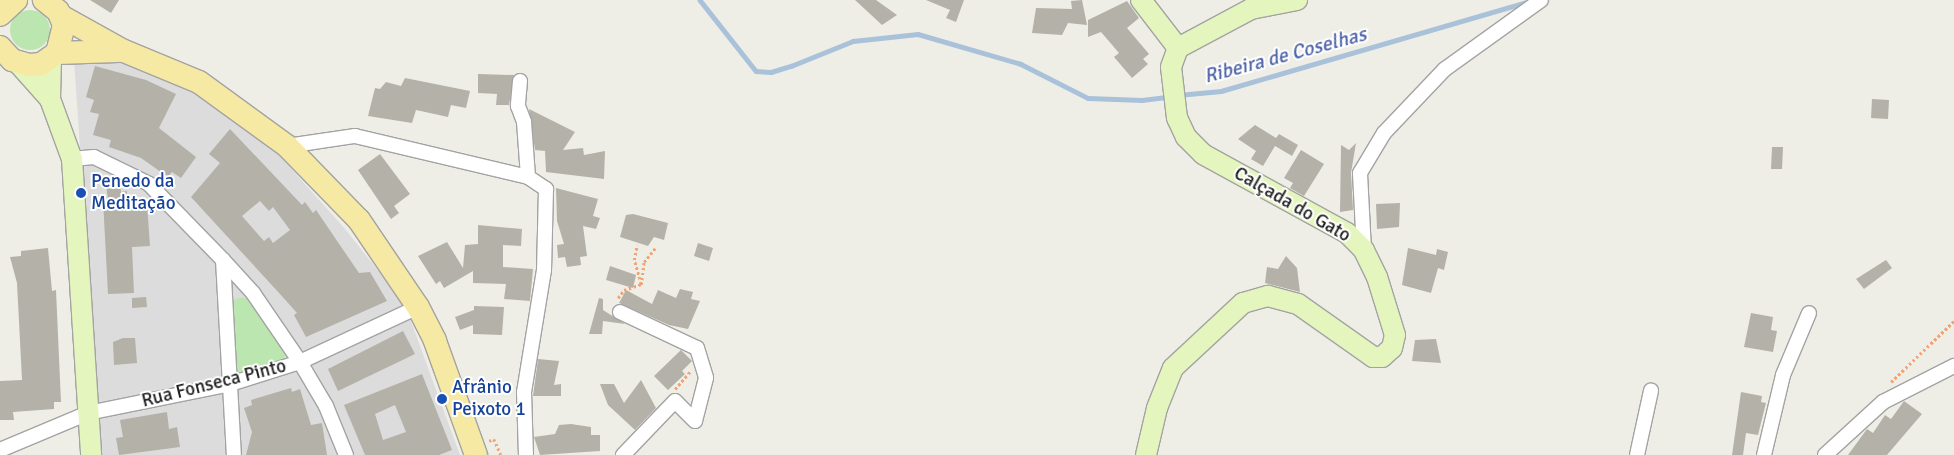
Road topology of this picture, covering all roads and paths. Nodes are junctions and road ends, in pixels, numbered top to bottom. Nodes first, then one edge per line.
1 (1141, 0) edge
2 (1297, 0) edge
3 (1541, 0) edge
4 (56, 7) edge
5 (1178, 48) junction
6 (124, 51) junction
7 (6, 55) edge
8 (54, 56) junction
9 (520, 81) dead end
10 (50, 99) junction
11 (287, 146) junction
12 (72, 159) junction
13 (528, 177) junction
14 (638, 245) dead end
15 (656, 247) dead end
16 (1364, 250) junction
17 (223, 260) junction
18 (640, 286) junction
19 (418, 307) junction
20 (620, 312) joint
21 (1809, 313) dead end
22 (1954, 321) edge
23 (300, 362) junction
24 (1954, 366) edge
25 (683, 380) dead end
26 (230, 384) junction
27 (676, 388) dead end
28 (1651, 392) dead end
29 (1883, 402) junction
30 (88, 413) junction
31 (494, 439) dead end
32 (0, 450) edge
33 (91, 455) edge
34 (234, 455) edge
35 (346, 455) edge
36 (476, 455) edge
37 (501, 455) edge
38 (526, 455) edge
39 (623, 455) edge
40 (1146, 455) edge
41 (1637, 455) edge
42 (1764, 455) edge
43 (1825, 455) edge

1 - 5 street
2 - 5 street
3 - 16 street
4 - 6 main road
4 - 8 main road
5 - 16 street, Calçada do Gato
6 - 8 main road
6 - 11 main road
7 - 8 main road
7 - 10 street
8 - 10 street
9 - 13 street
10 - 12 street
11 - 13 street
11 - 19 main road
12 - 17 street
12 - 30 street
13 - 38 street
14 - 18 path
15 - 18 path
16 - 40 street, Calçada do Gato
17 - 23 street
17 - 26 street
18 - 20 path
19 - 23 street, Rua Fonseca Pinto
19 - 36 main road
20 - 39 street
21 - 42 street
22 - 29 path
23 - 26 street, Rua Fonseca Pinto
23 - 35 street
24 - 29 street
25 - 27 path
26 - 30 street, Rua Fonseca Pinto
26 - 34 street
28 - 41 street
29 - 43 street
30 - 32 street, Rua Fonseca Pinto
30 - 33 street
31 - 37 path

